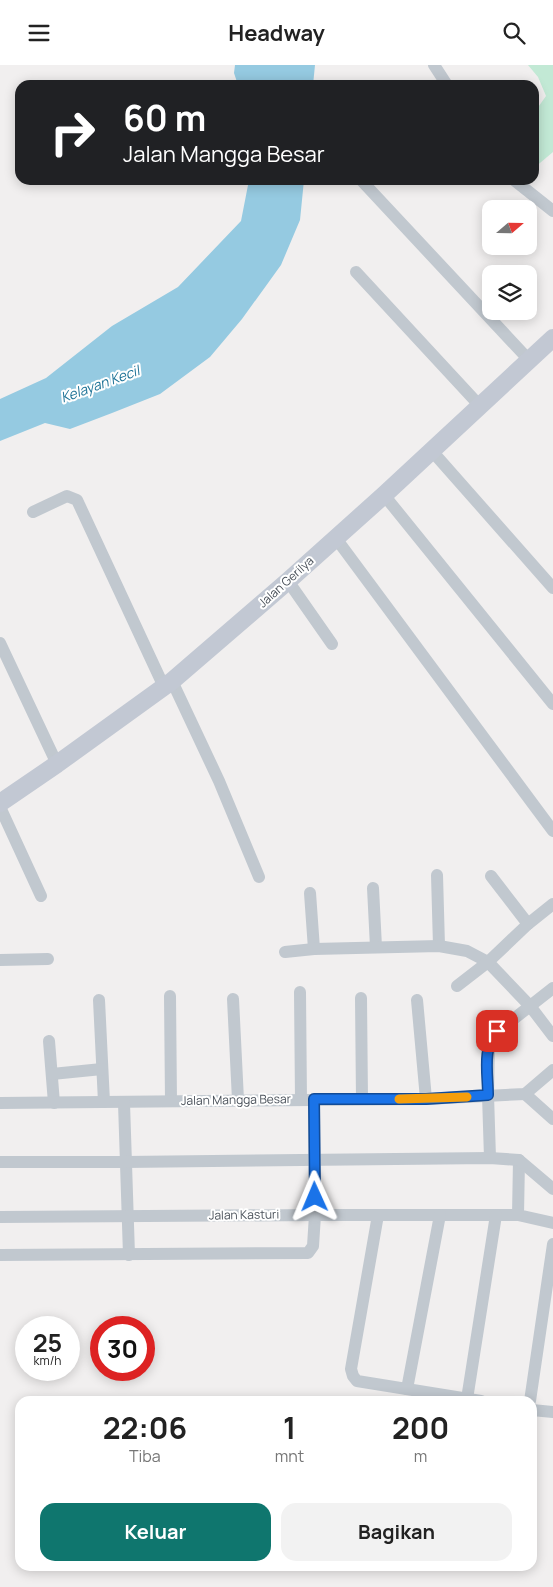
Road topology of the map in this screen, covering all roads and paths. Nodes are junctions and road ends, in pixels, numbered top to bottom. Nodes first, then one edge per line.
1 (434, 65) edge
2 (444, 80) edge
3 (366, 185) edge
4 (520, 185) edge
5 (553, 211) edge
6 (356, 272) dead end
7 (553, 338) edge
8 (529, 359) junction
9 (480, 406) junction
10 (432, 451) junction
11 (384, 495) junction
12 (33, 512) dead end
13 (335, 537) junction
14 (288, 581) junction
15 (553, 589) edge
16 (0, 643) edge
17 (332, 644) dead end
18 (168, 684) junction
19 (553, 704) edge
20 (57, 765) junction
21 (0, 803) edge
22 (0, 807) edge
23 (553, 831) edge
24 (437, 875) dead end
25 (491, 876) dead end
26 (259, 877) dead end
27 (374, 888) dead end
28 (310, 893) dead end
29 (40, 896) dead end
30 (553, 904) edge
31 (528, 924) junction
32 (439, 946) junction
33 (376, 947) junction
34 (314, 949) junction
35 (285, 952) dead end
36 (48, 959) dead end
37 (0, 960) edge
38 (488, 962) junction
39 (457, 985) dead end
40 (553, 988) edge
41 (300, 991) dead end
42 (170, 996) dead end
43 (361, 998) dead end
44 (233, 999) dead end
45 (99, 1000) dead end
46 (417, 1000) dead end
47 (530, 1006) junction
48 (553, 1035) edge
49 (49, 1041) dead end
50 (102, 1069) junction
51 (553, 1070) edge
52 (52, 1073) junction
53 (525, 1094) junction
54 (488, 1095) junction
55 (314, 1099) junction
56 (362, 1099) junction
57 (426, 1099) junction
58 (238, 1100) junction
59 (301, 1100) junction
60 (171, 1101) junction
61 (104, 1102) junction
62 (0, 1103) edge
63 (54, 1103) junction
64 (124, 1103) junction
65 (553, 1119) edge
66 (490, 1158) junction
67 (314, 1161) junction
68 (519, 1161) junction
69 (0, 1162) edge
70 (125, 1162) junction
71 (553, 1189) edge
72 (315, 1215) junction
73 (378, 1215) junction
74 (440, 1215) junction
75 (496, 1215) junction
76 (518, 1215) junction
77 (0, 1217) edge
78 (127, 1217) junction
79 (553, 1223) edge
80 (553, 1244) edge
81 (0, 1255) edge
82 (130, 1255) junction
83 (407, 1389) junction
84 (449, 1396) edge
85 (467, 1396) edge
86 (531, 1396) edge
87 (537, 1411) edge
88 (553, 1413) edge

1 - 2 street
3 - 8 street
4 - 5 street
6 - 9 street
7 - 8 street, Jalan Gerilya
8 - 9 street, Jalan Gerilya
9 - 10 street, Jalan Gerilya
10 - 11 street, Jalan Gerilya
10 - 15 street
11 - 13 street, Jalan Gerilya
11 - 19 street
12 - 18 street
13 - 14 street, Jalan Gerilya
13 - 23 street
14 - 17 street
14 - 18 street, Jalan Gerilya
16 - 20 street
18 - 20 street, Jalan Gerilya
18 - 26 street
20 - 21 street, Jalan Gerilya
22 - 29 street
24 - 32 street
25 - 31 street
27 - 33 street
28 - 34 street
30 - 31 street
31 - 38 street
32 - 33 street
32 - 38 street
33 - 34 street
34 - 35 street
36 - 37 street
38 - 39 street
38 - 47 street
40 - 47 street
41 - 59 street
42 - 60 street
43 - 56 street
44 - 58 street
45 - 50 street
46 - 57 street
47 - 48 street
47 - 54 street
49 - 52 street
50 - 52 street
50 - 61 street
51 - 53 street
52 - 63 street
53 - 54 street, Jalan Mangga Besar
53 - 65 street
54 - 57 street, Jalan Mangga Besar
54 - 66 street
55 - 56 street, Jalan Mangga Besar
55 - 59 street, Jalan Mangga Besar
55 - 67 street
56 - 57 street, Jalan Mangga Besar
58 - 59 street, Jalan Mangga Besar
58 - 60 street, Jalan Mangga Besar
60 - 64 street, Jalan Mangga Besar
61 - 63 street, Jalan Mangga Besar
61 - 64 street, Jalan Mangga Besar
62 - 63 street, Jalan Mangga Besar
64 - 70 street
66 - 67 street
66 - 68 street
67 - 70 street
67 - 72 street
68 - 71 street
68 - 76 street
69 - 70 street
70 - 78 street
72 - 73 street, Jalan Kasturi
72 - 78 street, Jalan Kasturi
72 - 82 street
73 - 74 street, Jalan Kasturi
73 - 83 street
74 - 75 street, Jalan Kasturi
74 - 83 street
75 - 76 street, Jalan Kasturi
75 - 85 street
76 - 79 street, Jalan Kasturi
77 - 78 street, Jalan Kasturi
78 - 82 street
80 - 86 street
81 - 82 street
83 - 84 street
87 - 88 street

